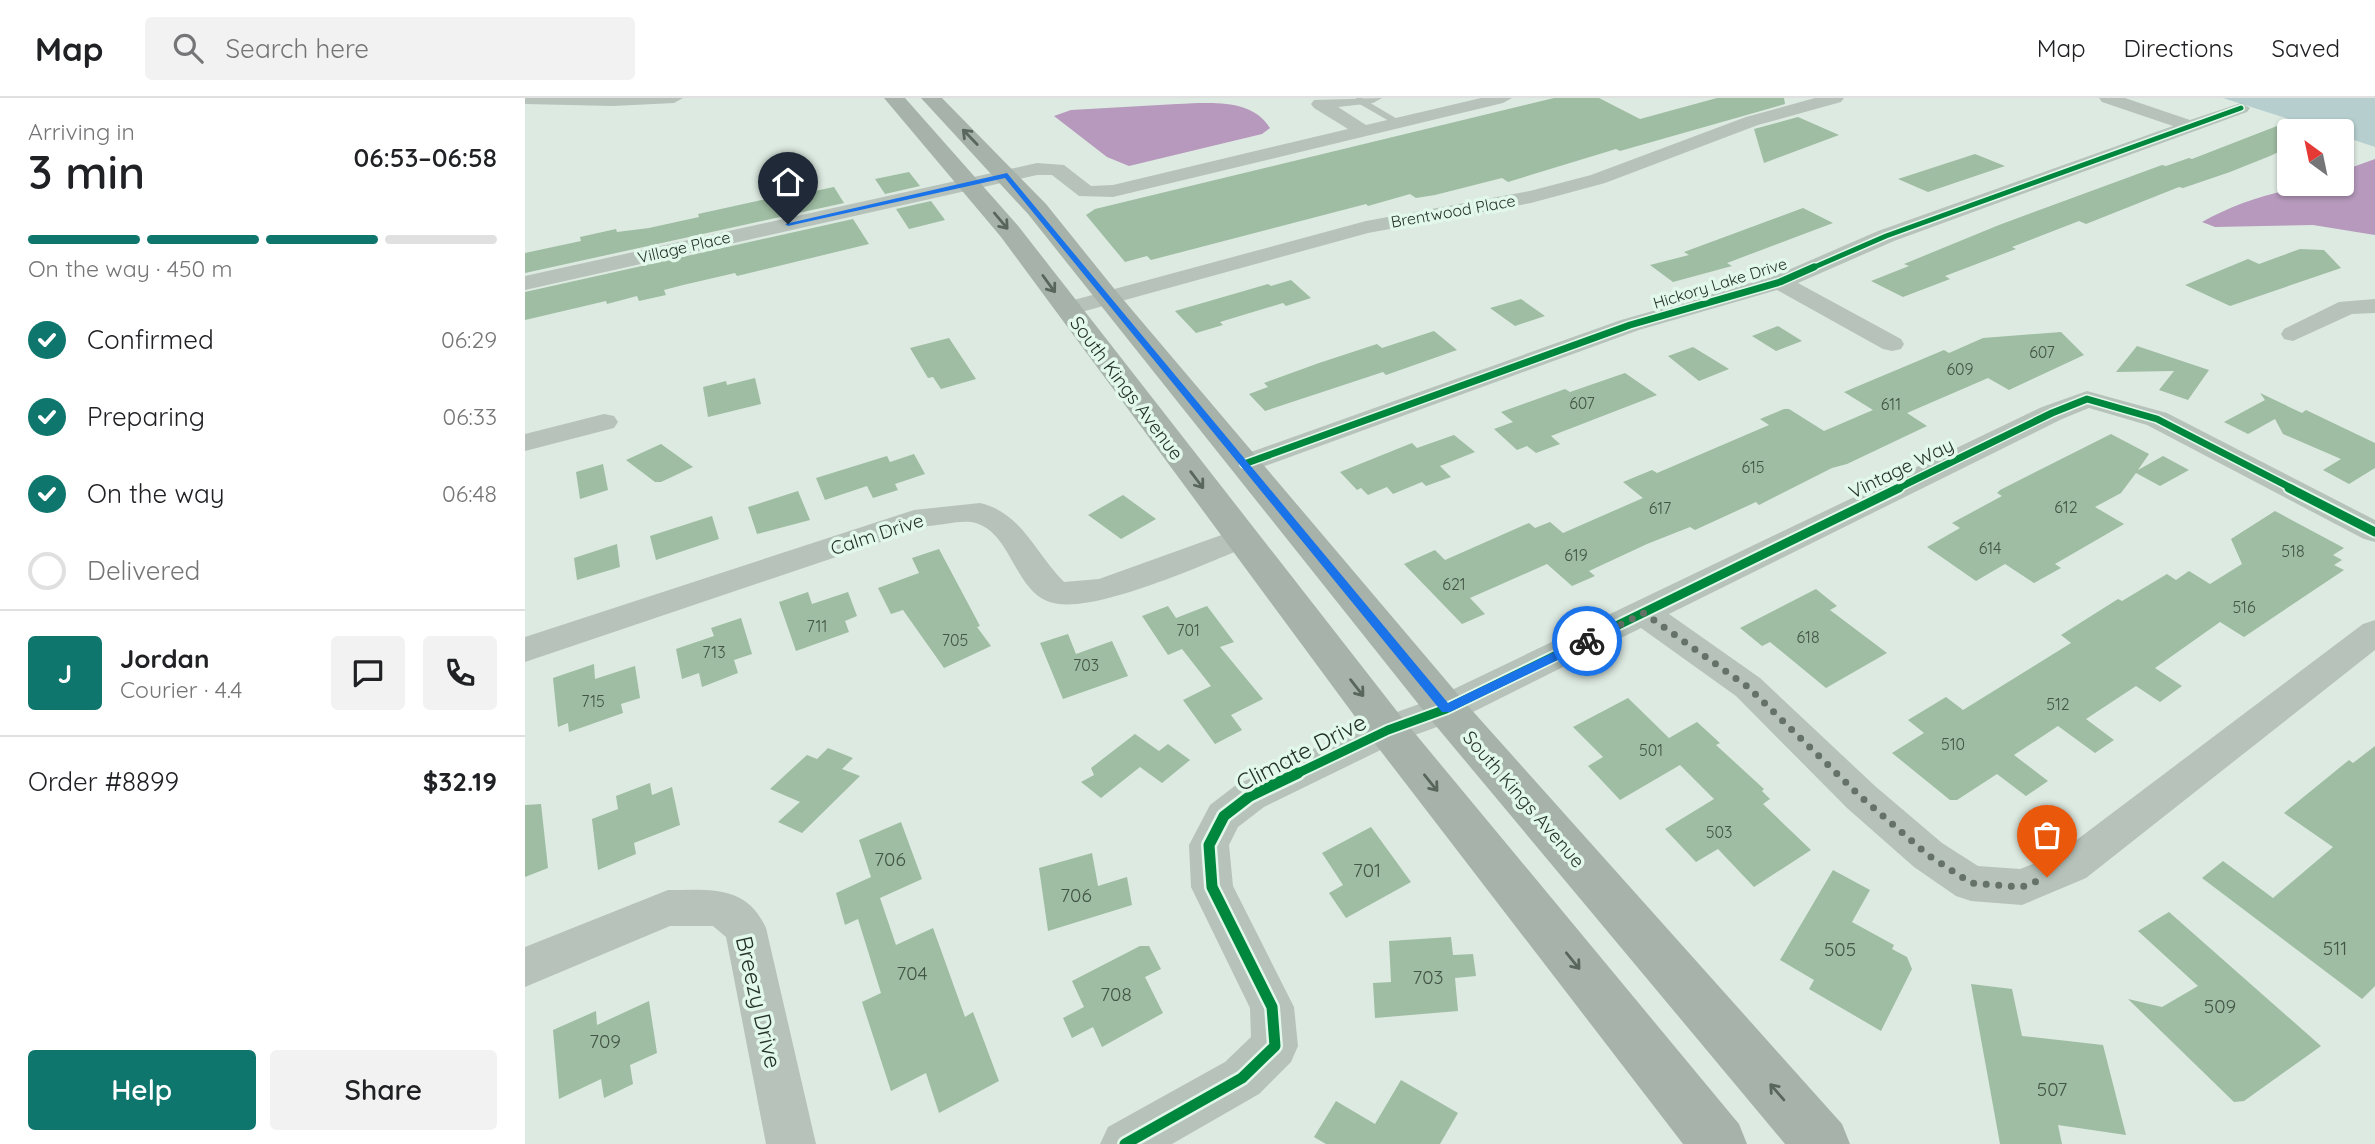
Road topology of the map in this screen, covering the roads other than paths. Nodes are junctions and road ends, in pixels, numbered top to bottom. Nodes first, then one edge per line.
1 (674, 98) edge
2 (894, 98) edge
3 (931, 98) edge
4 (1503, 98) edge
5 (1835, 98) edge
6 (2108, 98) edge
7 (525, 99) edge
8 (1366, 99) edge
9 (2241, 108) dead end
10 (1399, 123) junction
11 (2189, 126) junction
12 (1363, 131) junction
13 (1007, 175) junction
14 (970, 183) junction
15 (1780, 282) junction
16 (525, 283) edge
17 (1106, 297) junction
18 (2375, 306) edge
19 (1067, 309) junction
20 (2293, 334) dead end
21 (1892, 344) dead end
22 (604, 422) dead end
23 (525, 443) edge
24 (1244, 464) junction
25 (2375, 531) edge
26 (1241, 538) junction
27 (1644, 613) junction
28 (2375, 632) edge
29 (525, 650) edge
30 (1446, 709) junction
31 (1388, 730) junction
32 (525, 967) edge
33 (791, 1144) edge
34 (1125, 1144) edge
35 (1719, 1144) edge
36 (1822, 1144) edge

1 - 7 street
2 - 14 main road, South Kings Avenue
13 -> 3 main road, South Kings Avenue
4 - 10 street, Village Place
5 - 17 street, Brentwood Place
6 - 11 street
8 - 10 lane
8 - 12 street
9 - 11 street, Hickory Lake Drive
10 - 12 street, Village Place
11 - 15 street, Hickory Lake Drive
12 - 13 street, Village Place
13 - 14 street, Village Place
13 - 17 main road, South Kings Avenue
14 - 16 street, Village Place
14 -> 19 main road, South Kings Avenue
15 - 21 street
15 - 24 street, Hickory Lake Drive
17 - 19 street, Brentwood Place
17 - 24 main road, South Kings Avenue
18 - 20 street
19 -> 26 main road, South Kings Avenue
22 - 23 street
24 - 30 main road, South Kings Avenue
25 - 27 street, Vintage Way
26 - 29 street, Calm Drive
26 -> 31 main road, South Kings Avenue
27 - 28 street
27 - 30 street, Vintage Way
30 - 31 street, Climate Drive
36 -> 30 main road, South Kings Avenue
31 - 34 street, Climate Drive
31 -> 35 main road, South Kings Avenue
32 - 33 street, Breezy Drive

